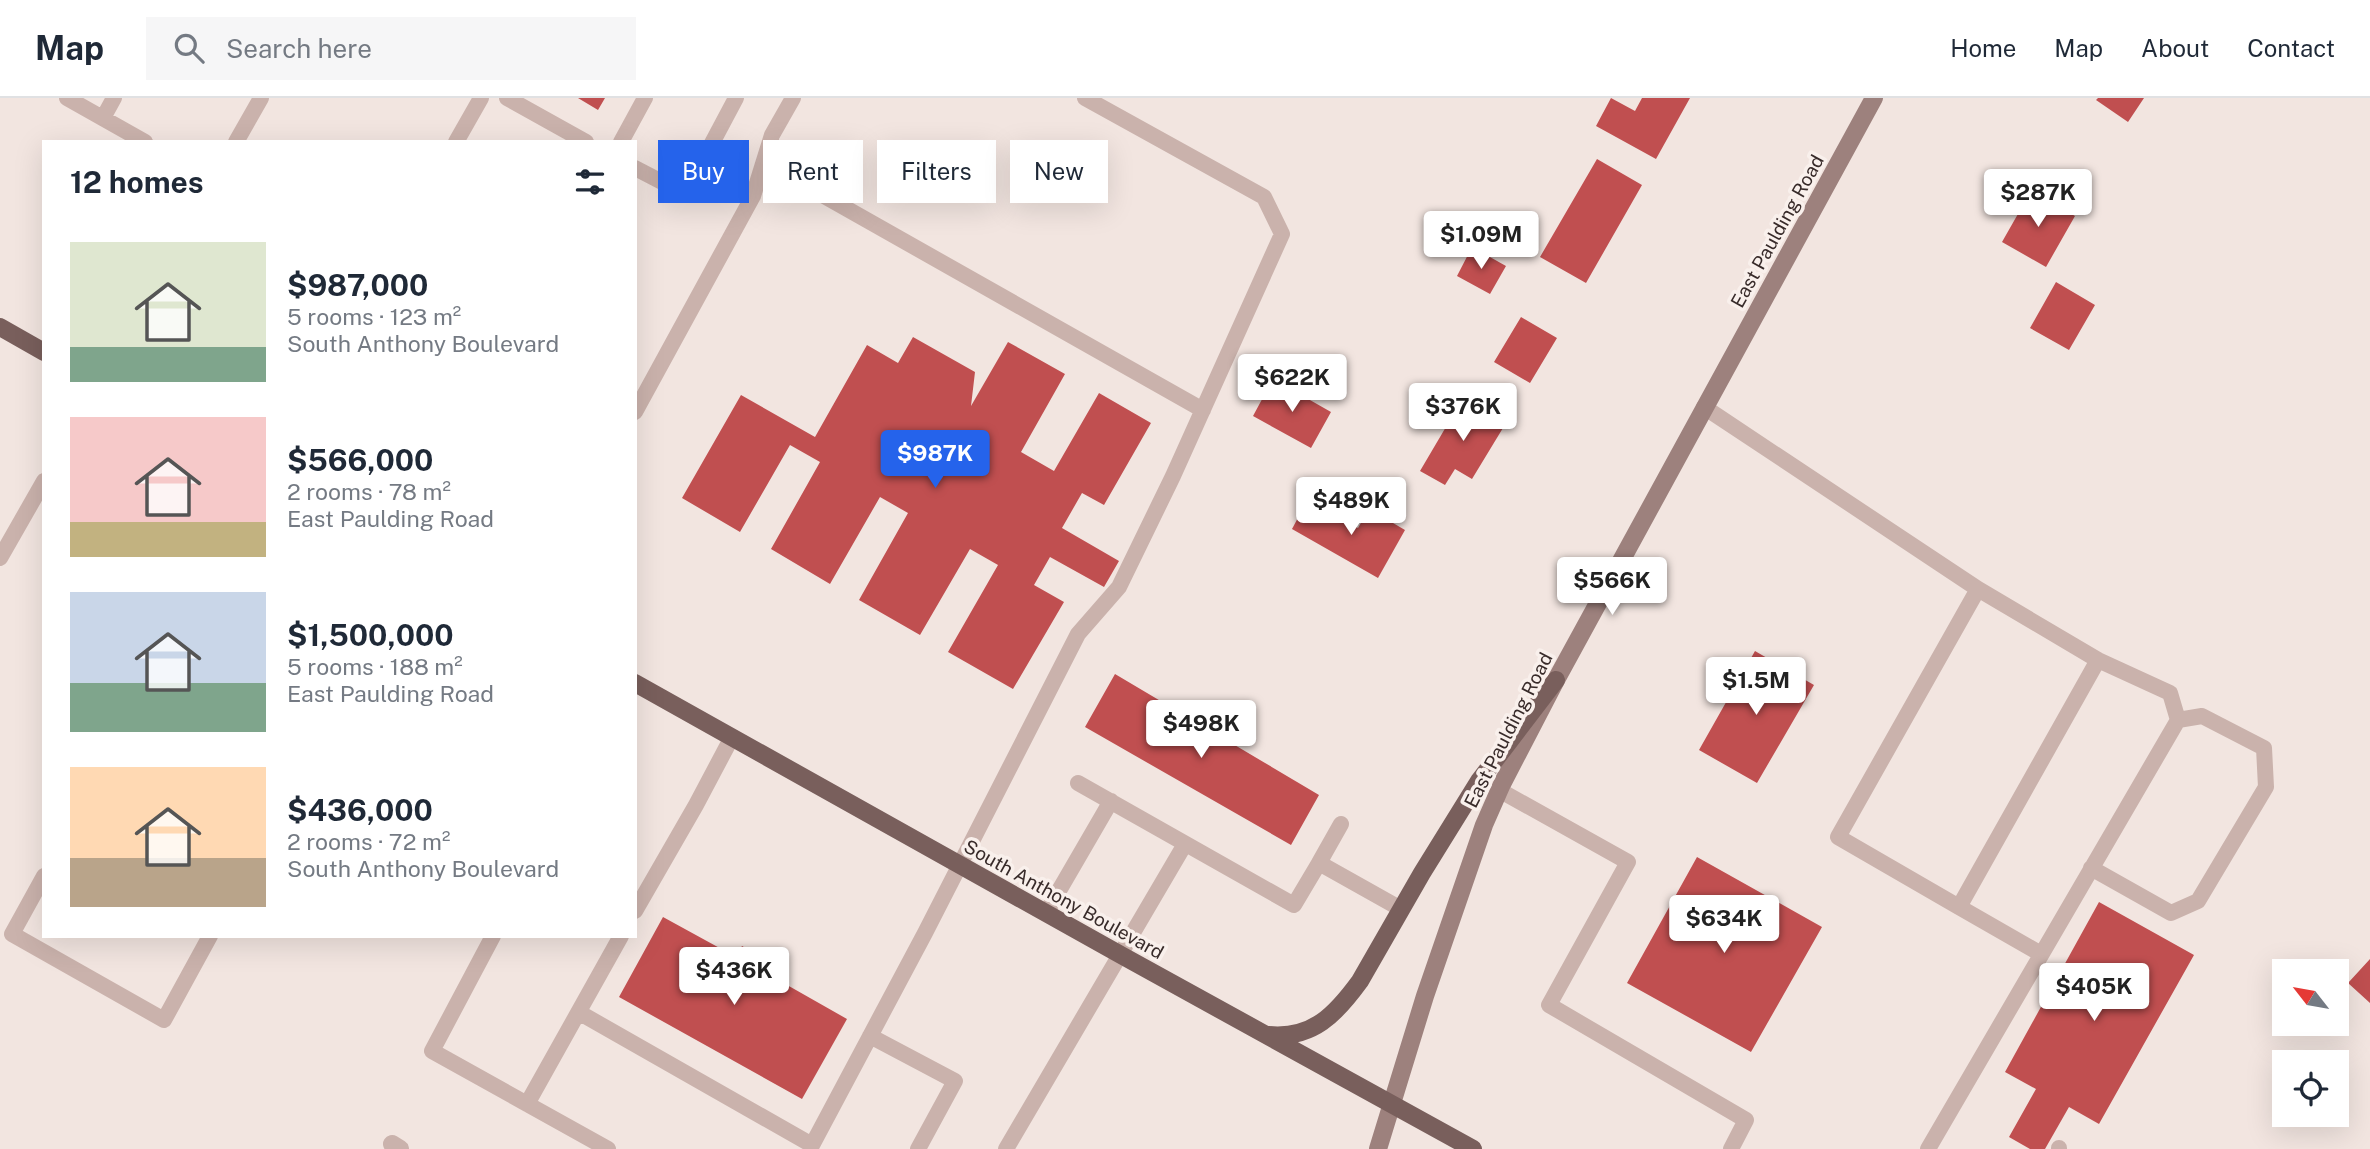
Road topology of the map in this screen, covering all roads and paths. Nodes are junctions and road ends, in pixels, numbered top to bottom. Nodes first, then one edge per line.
1 (66, 98) edge
2 (114, 98) edge
3 (261, 98) edge
4 (481, 98) edge
5 (507, 98) edge
6 (645, 98) edge
7 (736, 98) edge
8 (793, 98) edge
9 (1085, 98) edge
10 (1874, 98) edge
11 (103, 118) junction
12 (142, 140) edge
13 (237, 140) edge
14 (457, 140) edge
15 (582, 140) edge
16 (622, 140) edge
17 (771, 140) edge
18 (763, 165) edge
19 (637, 169) edge
20 (837, 203) edge
21 (0, 327) edge
22 (42, 351) edge
23 (1704, 407) junction
24 (637, 408) edge
25 (1203, 410) junction
26 (42, 484) edge
27 (0, 558) edge
28 (1978, 589) junction
29 (2098, 660) junction
30 (1556, 680) junction
31 (637, 684) edge
32 (2178, 720) junction
33 (732, 737) junction
34 (1078, 783) dead end
35 (1499, 790) junction
36 (1111, 802) junction
37 (1341, 824) dead end
38 (1185, 844) junction
39 (1319, 863) junction
40 (959, 864) junction
41 (2091, 869) junction
42 (42, 880) edge
43 (637, 907) edge
44 (1959, 907) junction
45 (1401, 909) junction
46 (1046, 913) junction
47 (209, 938) edge
48 (492, 938) edge
49 (620, 938) edge
50 (2041, 954) junction
51 (1121, 955) junction
52 (579, 1013) junction
53 (870, 1035) junction
54 (1266, 1035) junction
55 (527, 1104) junction
56 (1392, 1104) junction
57 (811, 1147) edge
58 (608, 1149) edge
59 (918, 1149) edge
60 (1006, 1149) edge
61 (1378, 1149) edge
62 (1473, 1149) edge
63 (1731, 1149) edge
64 (1928, 1149) edge

1 - 11 lane
2 - 11 lane
3 - 13 lane
4 - 14 lane
5 - 15 lane
6 - 16 lane
7 - 19 lane
8 - 17 lane
9 - 25 lane
10 - 23 main road, East Paulding Road
11 - 12 lane
18 - 24 lane
20 - 25 lane
21 - 22 main road
23 - 28 lane
23 - 30 main road, East Paulding Road
25 - 40 lane
26 - 27 lane
28 - 29 lane
28 - 44 lane
29 - 32 lane
29 - 44 lane
30 - 35 main road, East Paulding Road
30 - 45 main road
31 - 33 main road, South Anthony Boulevard
32 - 41 lane
32 - 41 lane
33 - 40 main road, South Anthony Boulevard
33 - 43 lane
34 - 36 lane
35 - 56 main road, East Paulding Road
35 - 63 lane
36 - 38 lane
36 - 46 lane
37 - 39 lane
38 - 39 lane
38 - 51 lane
39 - 45 lane
40 - 46 main road, South Anthony Boulevard
40 - 53 lane
41 - 50 lane
42 - 47 lane
44 - 50 lane
45 - 54 main road
46 - 51 main road, South Anthony Boulevard
48 - 55 lane
49 - 52 lane
50 - 64 lane
51 - 54 main road, South Anthony Boulevard
51 - 60 lane
52 - 55 lane
52 - 57 lane
53 - 57 lane
53 - 59 lane
54 - 56 main road, South Anthony Boulevard
55 - 58 lane
56 - 61 main road, East Paulding Road
56 - 62 main road, South Anthony Boulevard

